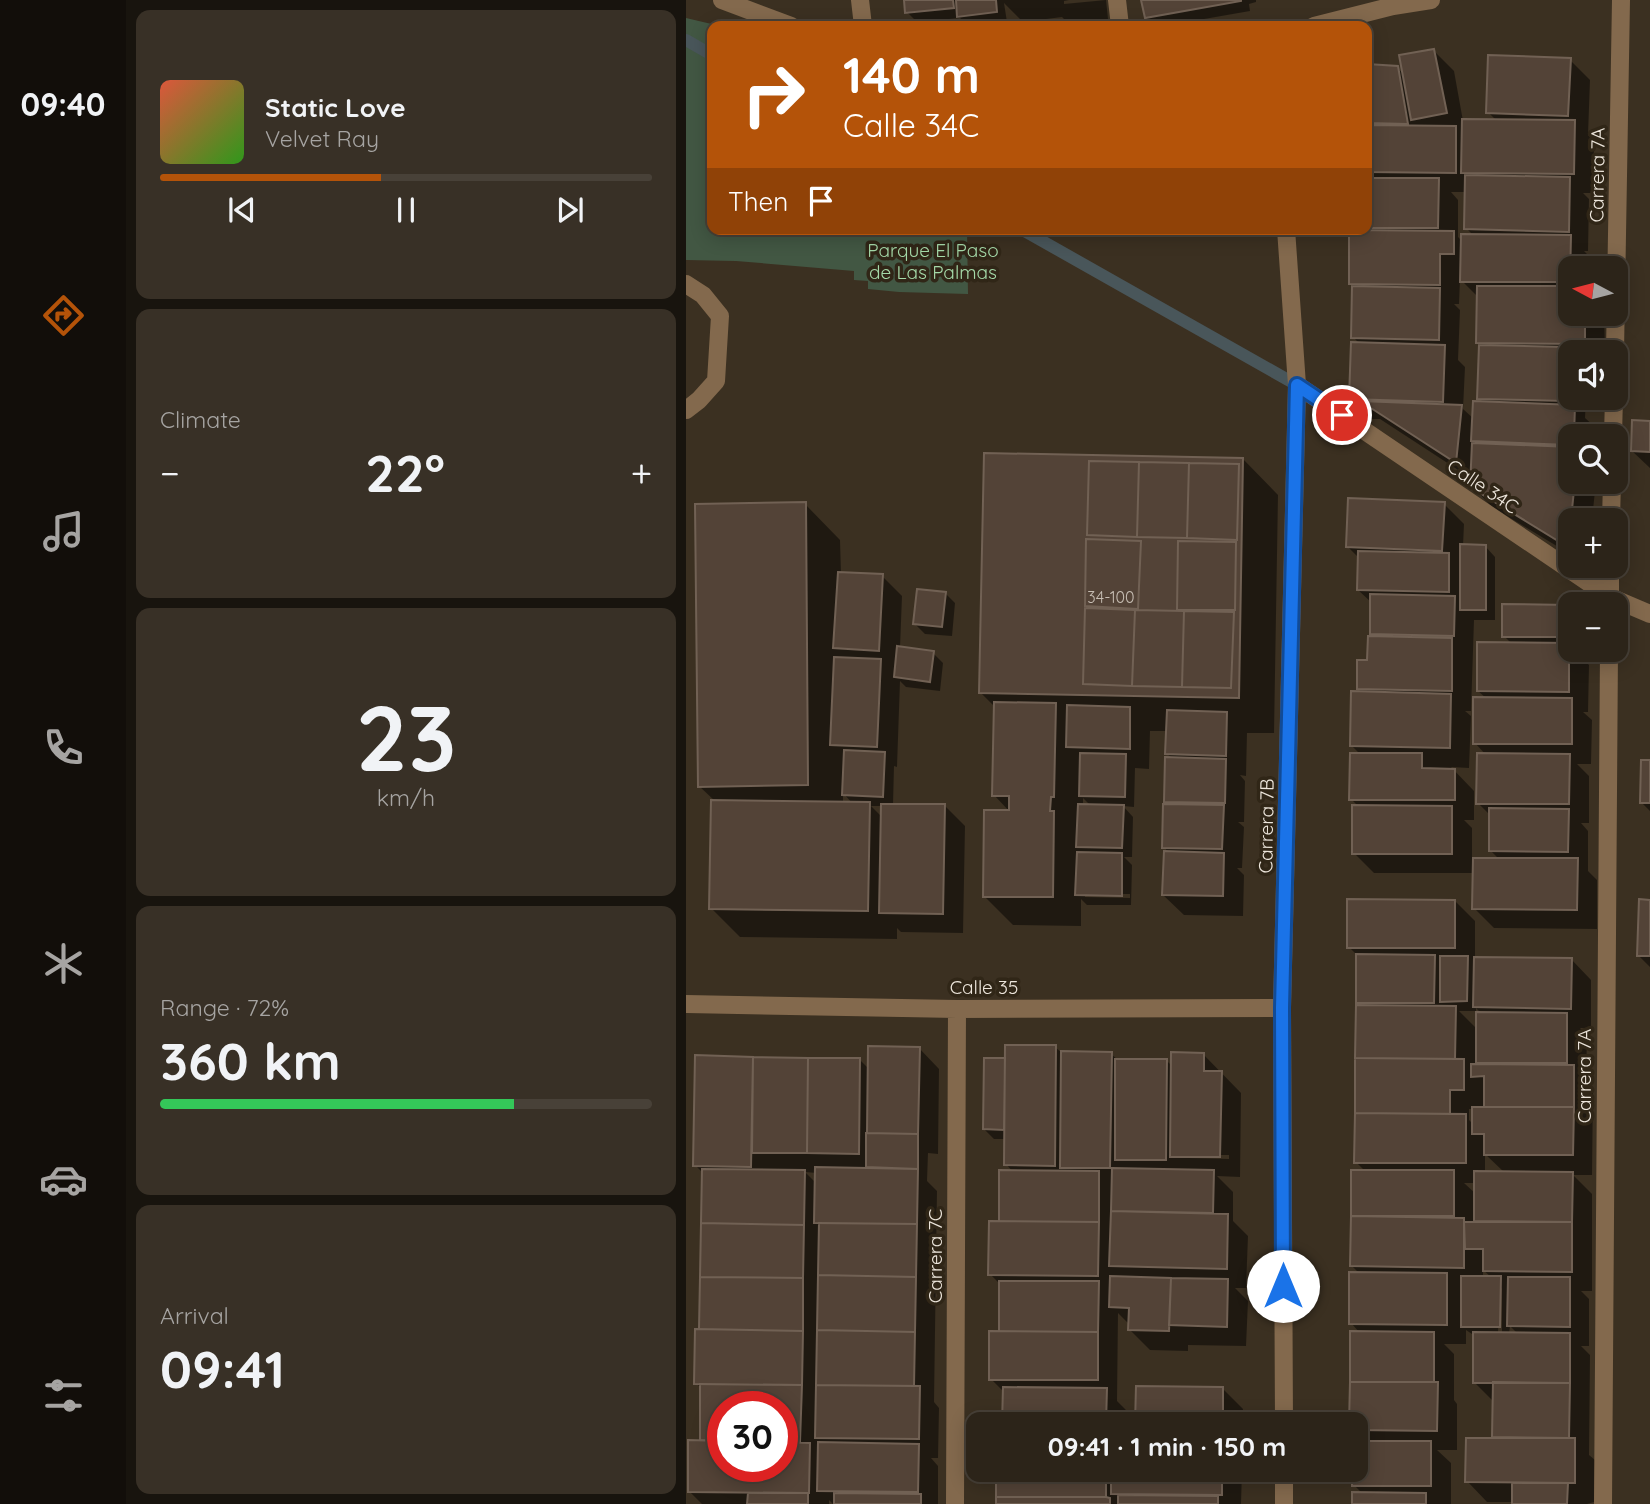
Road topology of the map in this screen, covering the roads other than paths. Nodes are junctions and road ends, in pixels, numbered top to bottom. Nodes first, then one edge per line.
1 (722, 0) edge
2 (860, 0) edge
3 (1117, 0) edge
4 (1431, 0) edge
5 (1621, 0) edge
6 (1393, 3) edge
7 (778, 21) edge
8 (862, 21) edge
9 (1119, 21) edge
10 (1331, 21) edge
11 (1286, 235) edge
12 (686, 284) edge
13 (1615, 340) edge
14 (1297, 385) junction
15 (686, 410) edge
16 (1597, 592) edge
17 (1628, 607) edge
18 (1650, 614) edge
19 (1609, 662) edge
20 (686, 1004) edge
21 (1282, 1008) junction
22 (957, 1009) junction
23 (1284, 1412) edge
24 (1284, 1482) edge
25 (955, 1504) edge
26 (1284, 1504) edge
27 (1603, 1504) edge

1 - 7 street
2 - 8 street
3 - 9 street
4 - 6 street
5 - 13 street, Carrera 7A
6 - 10 street
11 - 14 street, Carrera 7B
12 - 15 street
14 - 16 street, Calle 34C
14 - 21 street, Carrera 7B
17 - 18 street, Calle 34C
19 - 27 street, Carrera 7A
20 - 22 street, Calle 35
21 - 22 street, Calle 35
21 - 23 street, Carrera 7B
22 - 25 street, Carrera 7C
24 - 26 street

